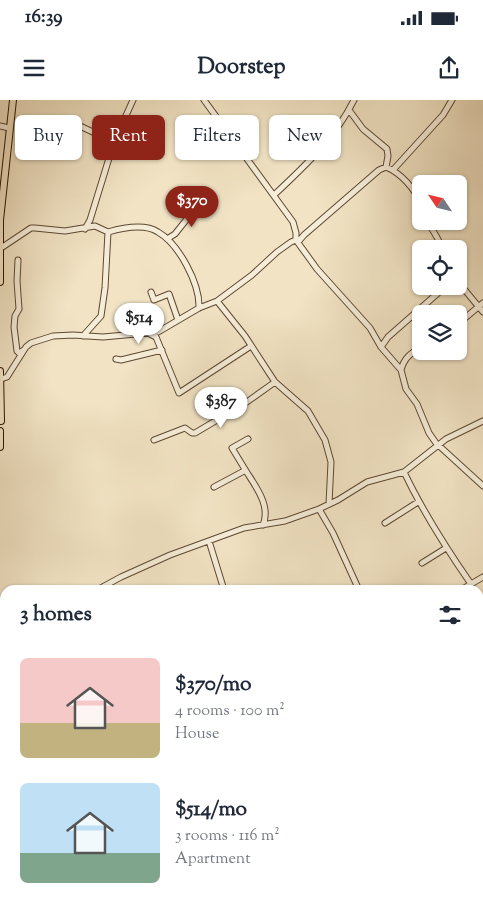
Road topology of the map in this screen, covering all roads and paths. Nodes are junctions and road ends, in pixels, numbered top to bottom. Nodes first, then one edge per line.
1 (12, 100) edge
2 (133, 100) edge
3 (204, 100) edge
4 (354, 100) edge
5 (452, 100) edge
6 (349, 110) junction
7 (126, 115) edge
8 (0, 126) edge
9 (10, 128) junction
10 (108, 160) edge
11 (386, 167) junction
12 (393, 170) junction
13 (412, 188) edge
14 (274, 195) junction
15 (202, 200) dead end
16 (85, 228) junction
17 (108, 232) junction
18 (167, 239) junction
19 (297, 241) junction
20 (1, 248) edge
21 (18, 260) dead end
22 (0, 282) edge
23 (467, 291) edge
24 (151, 292) dead end
25 (436, 295) edge
26 (217, 301) junction
27 (481, 305) edge
28 (199, 308) junction
29 (483, 312) edge
30 (467, 316) edge
31 (178, 320) junction
32 (150, 334) junction
33 (83, 336) junction
34 (251, 346) junction
35 (26, 347) junction
36 (381, 347) junction
37 (162, 350) junction
38 (412, 352) edge
39 (116, 359) dead end
40 (401, 370) junction
41 (0, 371) edge
42 (1, 379) edge
43 (275, 382) junction
44 (0, 420) edge
45 (483, 421) edge
46 (0, 431) edge
47 (248, 439) dead end
48 (154, 440) dead end
49 (438, 445) junction
50 (0, 447) edge
51 (246, 471) junction
52 (404, 472) junction
53 (483, 486) edge
54 (214, 487) dead end
55 (418, 502) junction
56 (329, 504) junction
57 (319, 509) junction
58 (386, 524) dead end
59 (263, 525) junction
60 (208, 541) junction
61 (446, 548) junction
62 (422, 563) dead end
63 (483, 577) edge
64 (471, 584) joint
65 (106, 585) edge
66 (222, 585) edge
67 (357, 585) edge

1 - 9 main road
2 - 7 street
3 - 14 street
4 - 6 street
5 - 12 street
6 - 11 street
6 - 14 street
8 - 9 street
9 - 20 main road
10 - 16 street
11 - 12 street
11 - 19 street
12 - 13 street
14 - 19 street
15 - 18 street
16 - 17 street
16 - 20 street
17 - 18 street
17 - 33 street
18 - 28 street
19 - 26 street
19 - 36 street
20 - 22 main road
21 - 35 street
23 - 27 street
24 - 31 street
25 - 36 street
26 - 28 street
26 - 34 street
27 - 29 street
27 - 30 street
28 - 31 street
31 - 32 street
32 - 33 street
32 - 37 street
33 - 35 street
34 - 37 street
34 - 43 street
35 - 42 street
36 - 40 street
37 - 39 street
38 - 40 street
40 - 49 street
41 - 42 main road
42 - 44 main road
43 - 48 street
43 - 56 street
44 - 46 main road
45 - 49 street
46 - 50 main road
47 - 51 street
49 - 52 street
49 - 53 street
51 - 54 street
51 - 59 street
52 - 55 street
52 - 56 street
55 - 58 street
55 - 61 street
56 - 57 street
57 - 59 street
57 - 67 street
59 - 60 street
60 - 65 street
60 - 66 street
61 - 62 street
61 - 64 street
63 - 64 street

